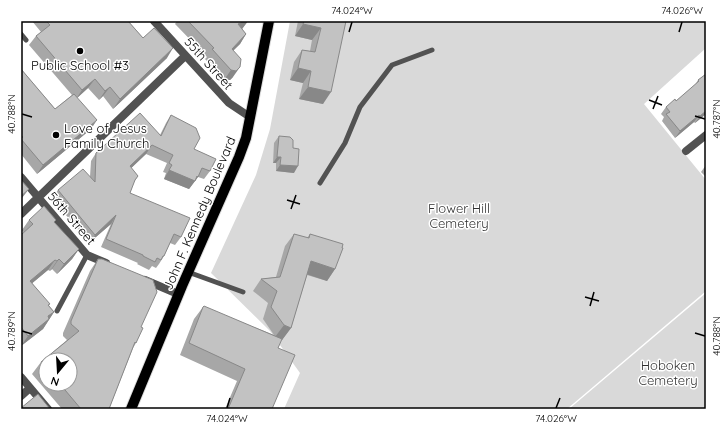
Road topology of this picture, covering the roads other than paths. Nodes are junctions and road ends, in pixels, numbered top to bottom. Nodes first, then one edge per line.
1 (154, 21) edge
2 (269, 21) edge
3 (21, 34) edge
4 (26, 40) dead end
5 (432, 50) dead end
6 (185, 56) junction
7 (250, 117) junction
8 (706, 135) edge
9 (686, 151) dead end
10 (21, 177) edge
11 (320, 183) dead end
12 (38, 198) junction
13 (21, 214) edge
14 (88, 255) junction
15 (116, 268) edge
16 (188, 272) junction
17 (138, 277) edge
18 (243, 292) dead end
19 (178, 294) junction
20 (57, 311) dead end
21 (21, 377) edge
22 (30, 388) junction
23 (21, 396) edge
24 (48, 409) edge
25 (131, 409) edge

1 - 6 street, 55th Street
2 - 7 main road, John F. Kennedy Boulevard
3 - 4 lane
5 - 11 lane
6 - 7 street, 55th Street
6 - 12 street
7 - 16 main road, John F. Kennedy Boulevard
8 - 9 street
10 - 12 street, 56th Street
12 - 13 street
12 - 14 street, 56th Street
14 - 15 street, 56th Street
14 - 20 lane
16 - 18 lane
16 - 19 main road, John F. Kennedy Boulevard
17 - 19 street
19 - 25 main road, John F. Kennedy Boulevard
21 - 22 street
22 - 23 street
22 - 24 street

